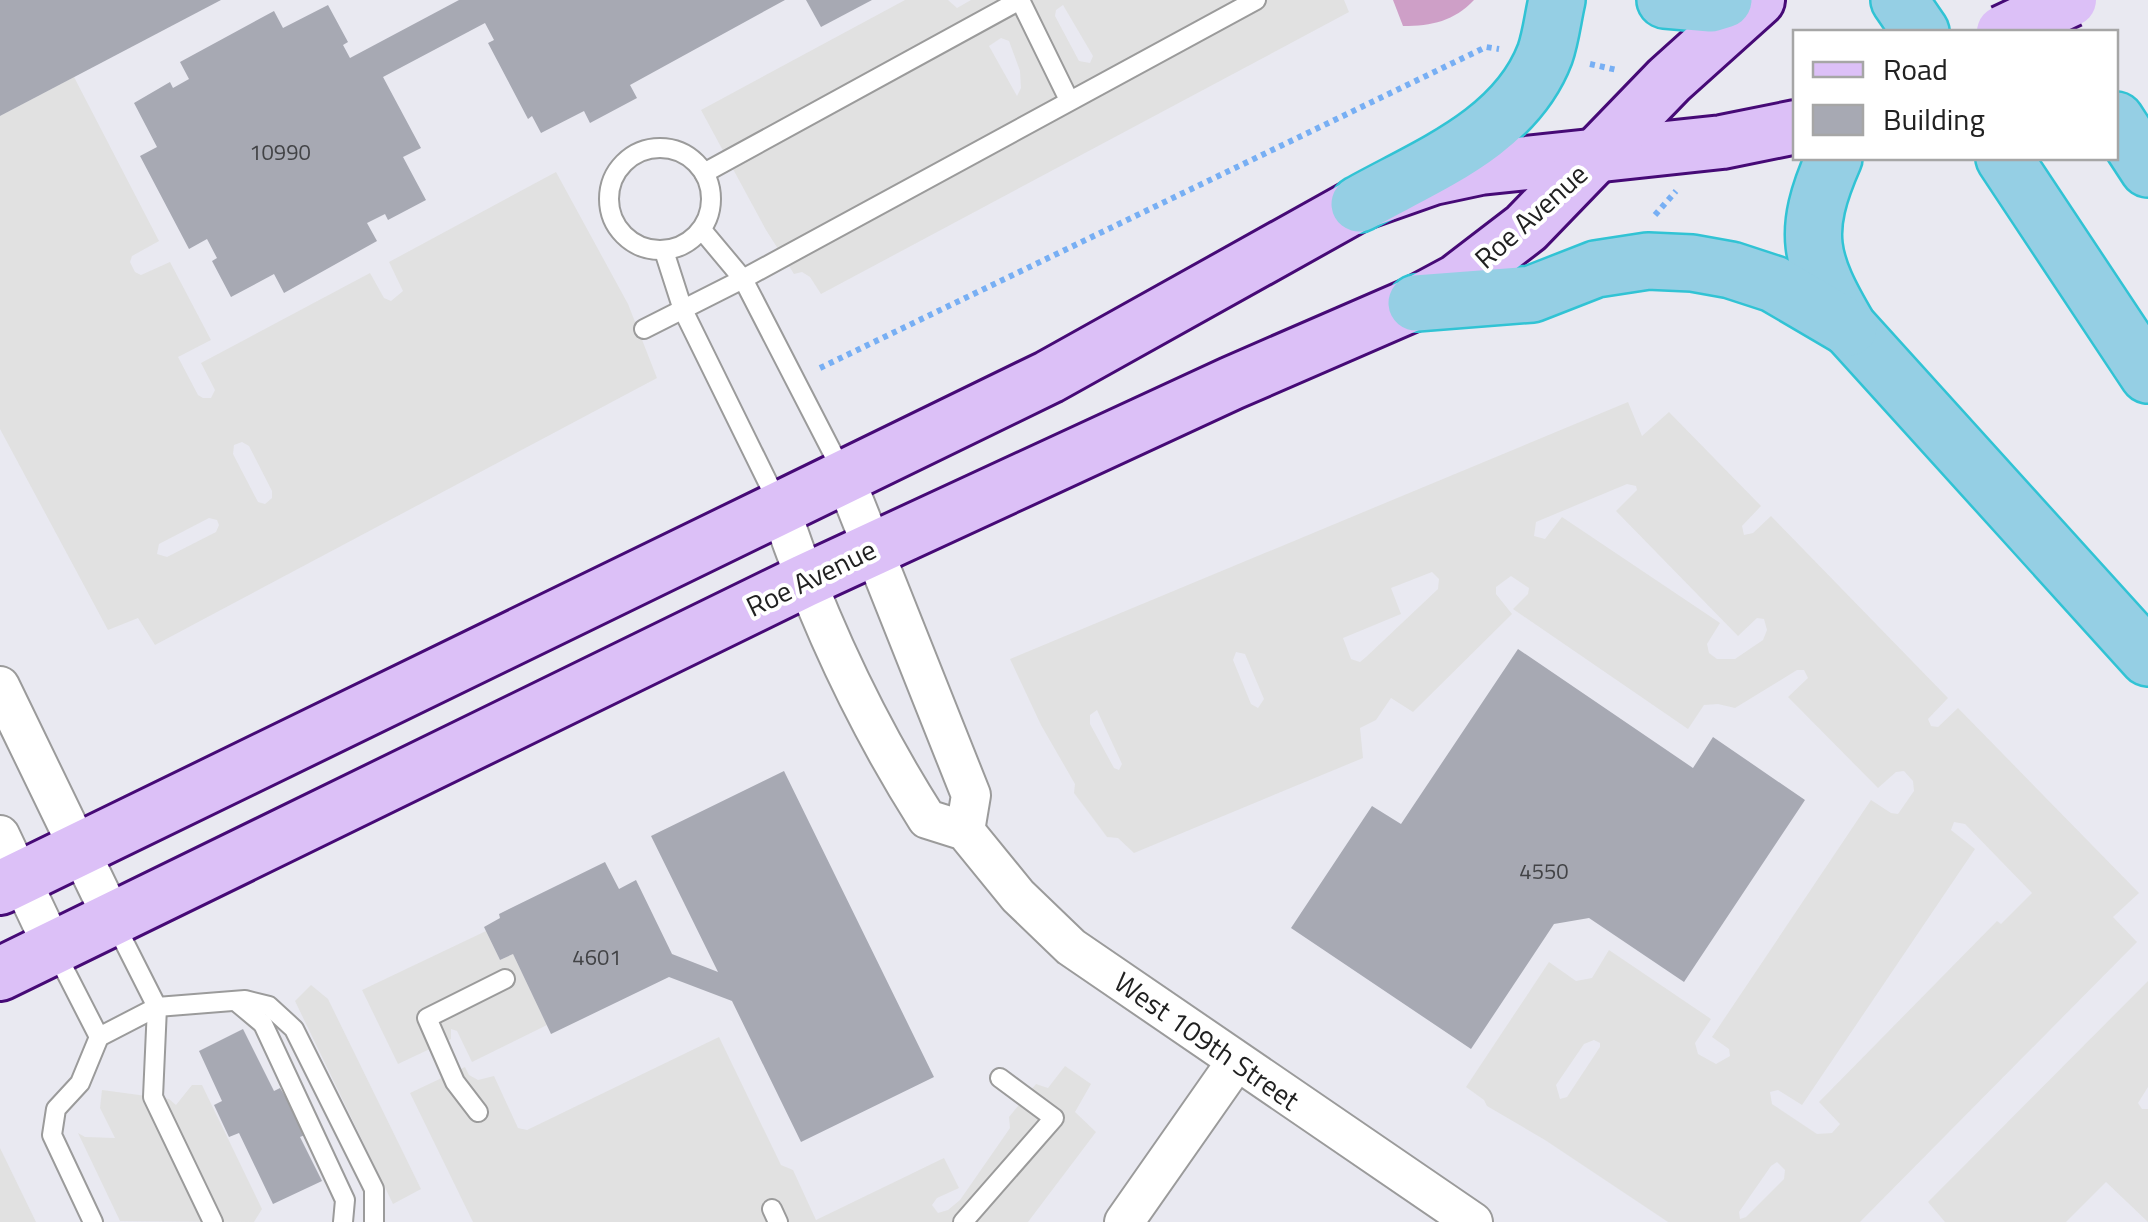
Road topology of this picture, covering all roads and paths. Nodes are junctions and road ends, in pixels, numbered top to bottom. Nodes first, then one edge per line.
1 (1020, 0) edge
2 (1256, 0) edge
3 (1557, 0) edge
4 (1665, 0) edge
5 (1724, 0) edge
6 (1758, 0) edge
7 (1900, 0) edge
8 (2037, 0) edge
9 (2070, 0) edge
10 (1920, 30) edge
11 (2007, 30) edge
12 (2057, 30) edge
13 (1498, 48) dead end
14 (1069, 100) junction
15 (2118, 123) edge
16 (1793, 128) edge
17 (1599, 154) junction
18 (1833, 160) edge
19 (2005, 160) edge
20 (2148, 169) edge
21 (704, 173) junction
22 (1682, 185) dead end
23 (1359, 204) junction
24 (1652, 222) dead end
25 (702, 230) junction
26 (664, 250) junction
27 (743, 279) junction
28 (1416, 304) junction
29 (683, 310) junction
30 (1848, 328) junction
31 (644, 329) dead end
32 (814, 371) dead end
33 (2148, 376) edge
34 (844, 476) junction
35 (780, 508) junction
36 (871, 549) junction
37 (804, 580) junction
38 (2148, 658) edge
39 (0, 686) edge
40 (966, 831) junction
41 (78, 848) junction
42 (7, 867) edge
43 (112, 917) junction
44 (53, 947) junction
45 (0, 974) edge
46 (506, 978) dead end
47 (236, 1001) junction
48 (157, 1007) junction
49 (99, 1037) junction
50 (1236, 1062) junction
51 (1000, 1078) dead end
52 (478, 1112) dead end
53 (93, 1222) edge
54 (214, 1222) edge
55 (343, 1222) edge
56 (374, 1222) edge
57 (963, 1222) edge
58 (1124, 1222) edge
59 (1474, 1222) edge

1 - 14 lane
1 - 21 lane
2 - 14 lane
3 - 23 highway
4 - 5 highway
6 - 17 main road, Roe Avenue
7 - 10 highway
8 - 12 highway
9 - 11 main road, bridge
13 - 32 path
14 - 27 lane
15 - 20 highway
16 - 17 main road, Roe Avenue
17 - 23 main road, Roe Avenue
17 - 28 main road, Roe Avenue
18 - 30 highway
19 - 33 highway
21 - 25 lane
21 - 26 lane
22 - 24 path
23 - 34 main road, Roe Avenue
25 - 26 lane
25 - 27 lane
26 - 29 lane
27 - 29 lane
27 - 34 lane
28 - 30 highway
28 - 36 main road, Roe Avenue
29 - 31 lane
29 - 35 lane
30 - 38 highway
34 - 35 main road, Roe Avenue
34 - 36 street
35 - 37 street, West 109th Street
35 - 41 main road, Roe Avenue
36 - 37 main road, Roe Avenue
36 - 40 street
37 - 40 street, West 109th Street
37 - 43 main road, Roe Avenue
39 - 41 street
40 - 50 street, West 109th Street
41 - 42 main road, Roe Avenue
41 - 43 street
42 - 44 street
43 - 44 main road, Roe Avenue
43 - 48 lane
44 - 45 main road, Roe Avenue
44 - 49 lane
46 - 52 lane
47 - 48 lane
47 - 55 lane
47 - 56 lane
48 - 49 lane
48 - 54 lane
49 - 53 lane
50 - 58 street
50 - 59 street, West 109th Street
51 - 57 lane

